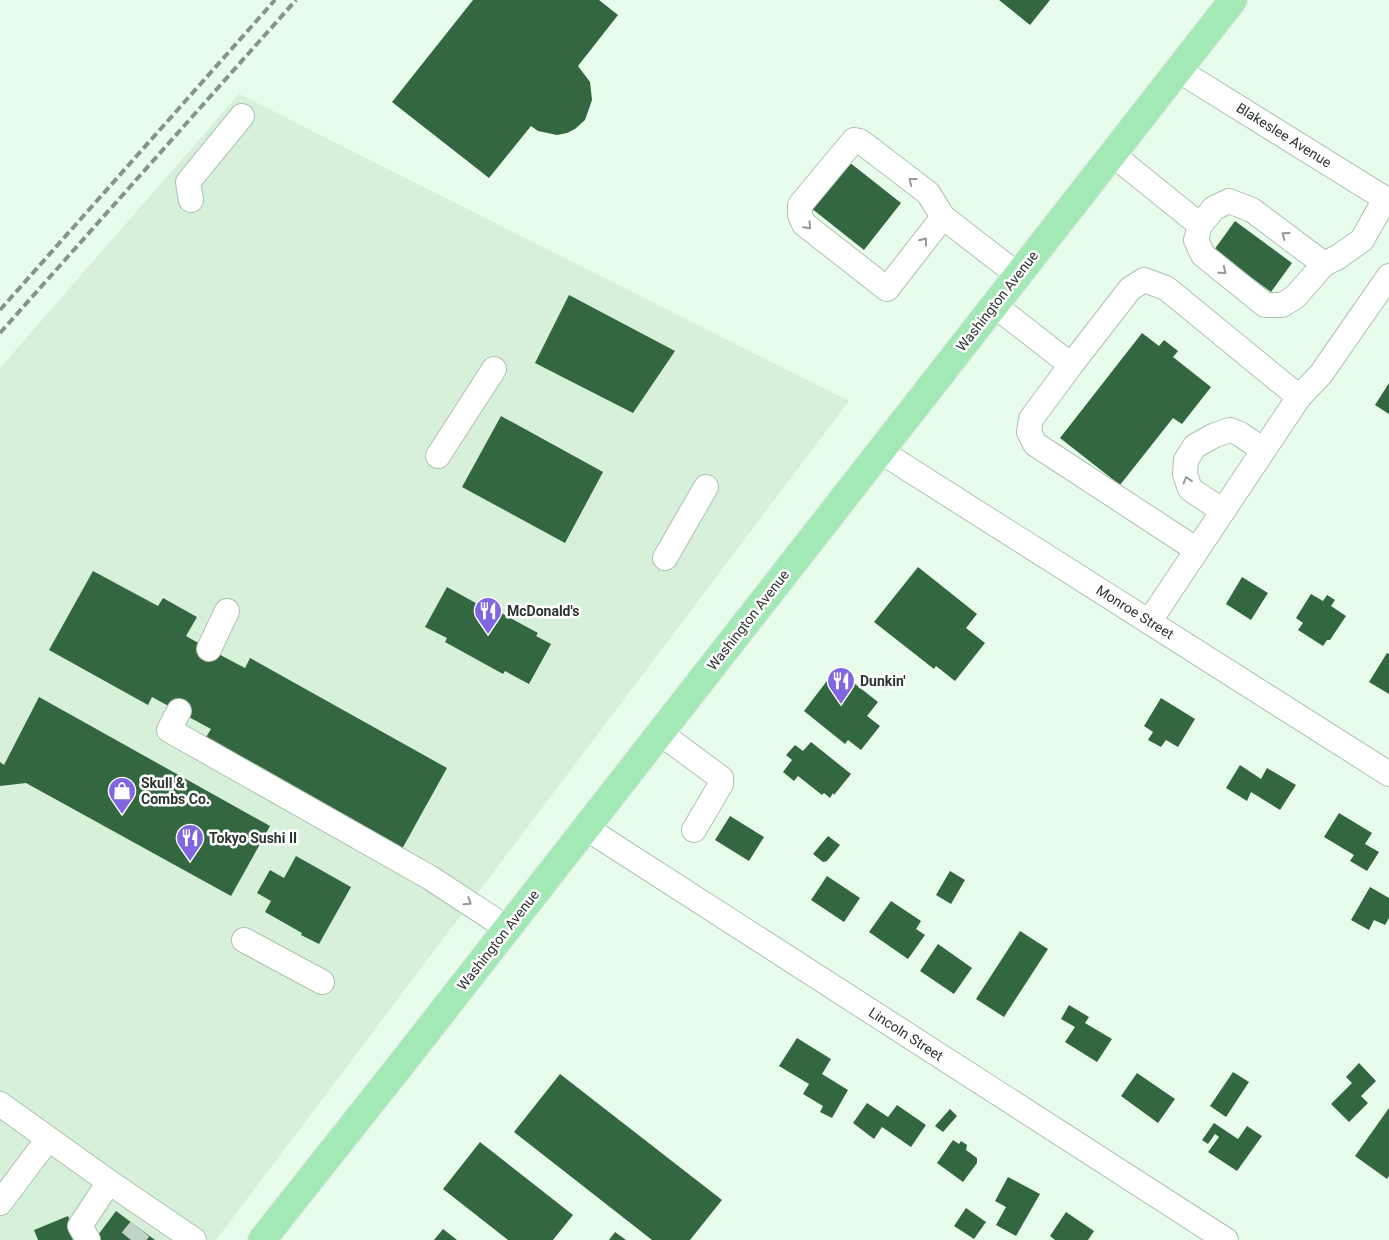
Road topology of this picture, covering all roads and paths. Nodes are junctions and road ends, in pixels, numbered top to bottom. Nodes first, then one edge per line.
1 (1233, 0) edge
2 (1178, 70) junction
3 (242, 116) dead end
4 (1112, 154) junction
5 (191, 200) dead end
6 (1387, 200) edge
7 (943, 217) junction
8 (1200, 225) junction
9 (1324, 264) junction
10 (1018, 275) junction
11 (1389, 276) edge
12 (994, 305) junction
13 (1071, 365) junction
14 (494, 369) dead end
15 (1299, 398) junction
16 (1263, 450) junction
17 (880, 451) junction
18 (438, 456) dead end
19 (706, 487) dead end
20 (1223, 511) junction
21 (1197, 550) junction
22 (665, 558) dead end
23 (228, 611) dead end
24 (1149, 622) junction
25 (209, 649) dead end
26 (178, 712) dead end
27 (660, 733) junction
28 (1389, 774) edge
29 (586, 828) junction
30 (694, 830) dead end
31 (507, 928) junction
32 (244, 940) dead end
33 (322, 982) dead end
34 (0, 1104) edge
35 (48, 1138) junction
36 (109, 1182) junction
37 (0, 1203) edge
38 (178, 1236) edge
39 (88, 1240) edge
40 (262, 1240) edge
41 (1226, 1240) edge

1 - 2 main road, Washington Avenue
2 - 4 main road, Washington Avenue
2 - 6 street, Blakeslee Avenue
3 - 5 street
4 - 8 street
4 - 10 main road, Washington Avenue
6 - 9 street
7 -> 7 street
7 - 10 street
9 -> 8 street
8 -> 9 street
10 - 12 main road, Washington Avenue
11 - 15 street
12 - 13 street
12 - 17 main road, Washington Avenue
13 - 15 street
13 - 21 street
14 - 18 street
15 - 16 street
16 - 20 street
20 -> 16 street
17 - 24 street, Monroe Street
17 - 27 main road, Washington Avenue
19 - 22 street
20 - 21 street
21 - 24 street
23 - 25 street
24 - 28 street, Monroe Street
26 -> 31 street
27 - 29 main road, Washington Avenue
27 - 30 street
29 - 31 main road, Washington Avenue
29 - 41 street, Lincoln Street
31 - 40 main road, Washington Avenue
32 - 33 street
34 - 35 street
35 - 36 street
35 - 37 street
36 - 38 street
36 - 39 street

